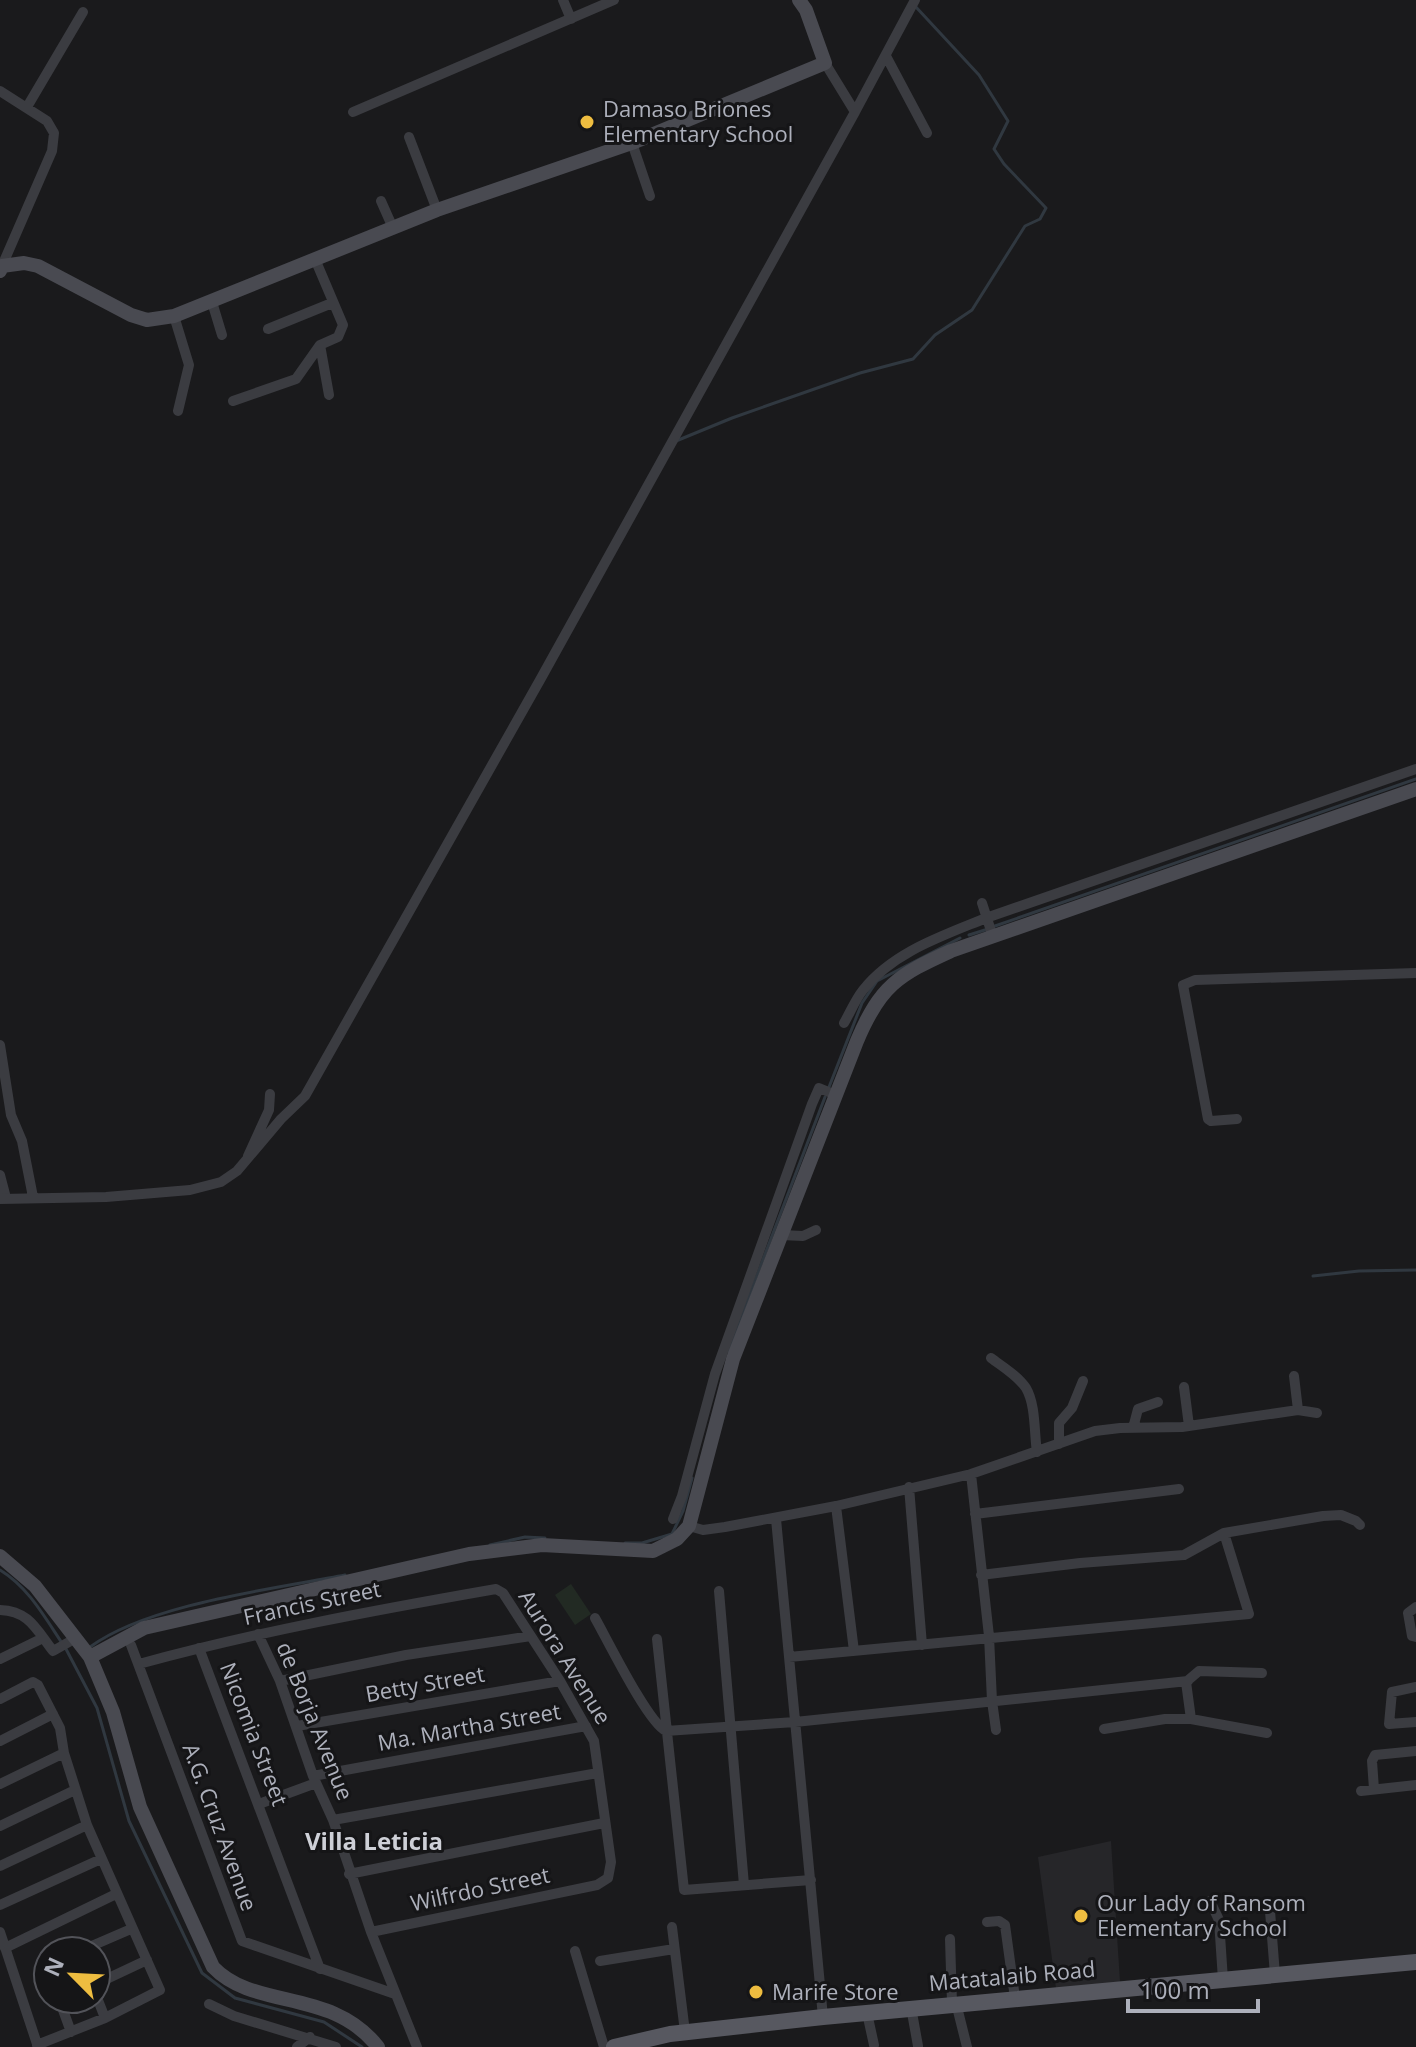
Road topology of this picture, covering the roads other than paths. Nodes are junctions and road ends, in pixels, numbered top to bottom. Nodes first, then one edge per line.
1 (563, 0) edge
2 (614, 0) edge
3 (799, 0) edge
4 (913, 4) edge
5 (83, 12) dead end
6 (571, 19) junction
7 (886, 56) junction
8 (825, 63) junction
9 (0, 91) edge
10 (27, 107) junction
11 (353, 112) dead end
12 (855, 112) junction
13 (927, 133) dead end
14 (409, 137) dead end
15 (632, 143) junction
16 (650, 196) dead end
17 (381, 201) dead end
18 (437, 210) junction
19 (393, 228) junction
20 (0, 239) edge
21 (11, 245) junction
22 (315, 259) junction
23 (1, 268) edge
24 (212, 302) junction
25 (332, 303) junction
26 (174, 316) junction
27 (268, 329) dead end
28 (222, 335) dead end
29 (320, 345) junction
30 (329, 395) dead end
31 (233, 401) dead end
32 (178, 411) dead end
33 (1416, 769) edge
34 (1416, 789) edge
35 (982, 903) dead end
36 (986, 918) junction
37 (961, 928) junction
38 (993, 937) junction
39 (968, 946) junction
40 (1416, 973) edge
41 (844, 1023) dead end
42 (0, 1045) edge
43 (270, 1094) dead end
44 (836, 1095) junction
45 (1237, 1119) dead end
46 (246, 1162) junction
47 (0, 1175) edge
48 (33, 1197) junction
49 (3, 1199) edge
50 (816, 1230) dead end
51 (781, 1235) junction
52 (991, 1358) dead end
53 (1294, 1376) dead end
54 (1083, 1381) dead end
55 (1184, 1387) dead end
56 (1158, 1402) dead end
57 (1298, 1410) junction
58 (1317, 1413) dead end
59 (1189, 1426) junction
60 (1133, 1428) junction
61 (1059, 1444) junction
62 (1037, 1452) junction
63 (971, 1474) junction
64 (909, 1487) junction
65 (1179, 1489) dead end
66 (836, 1506) junction
67 (975, 1514) junction
68 (673, 1519) dead end
69 (776, 1519) junction
70 (1360, 1525) dead end
71 (689, 1526) junction
72 (1224, 1533) junction
73 (0, 1556) edge
74 (981, 1575) junction
75 (496, 1589) joint
76 (719, 1591) dead end
77 (1416, 1607) edge
78 (0, 1610) edge
79 (595, 1618) dead end
80 (258, 1634) junction
81 (531, 1636) junction
82 (989, 1636) junction
83 (1416, 1637) edge
84 (43, 1638) junction
85 (657, 1639) dead end
86 (73, 1640) junction
87 (0, 1645) edge
88 (131, 1645) dead end
89 (922, 1645) junction
90 (199, 1648) junction
91 (854, 1651) junction
92 (90, 1657) junction
93 (789, 1657) junction
94 (2, 1658) edge
95 (139, 1664) junction
96 (1262, 1673) dead end
97 (280, 1681) junction
98 (560, 1681) junction
99 (1187, 1681) junction
100 (1416, 1687) edge
101 (0, 1699) edge
102 (992, 1701) junction
103 (53, 1714) junction
104 (1191, 1719) junction
105 (795, 1722) junction
106 (1416, 1722) edge
107 (731, 1725) junction
108 (297, 1726) junction
109 (586, 1726) junction
110 (1104, 1729) dead end
111 (996, 1730) dead end
112 (666, 1731) junction
113 (1267, 1733) dead end
114 (0, 1741) edge
115 (1416, 1751) edge
116 (64, 1753) junction
117 (598, 1773) junction
118 (314, 1780) junction
119 (0, 1784) edge
120 (1416, 1785) edge
121 (1374, 1789) junction
122 (75, 1790) junction
123 (1361, 1791) dead end
124 (259, 1804) junction
125 (333, 1820) junction
126 (604, 1823) junction
127 (87, 1825) junction
128 (0, 1826) edge
129 (101, 1859) junction
130 (0, 1866) edge
131 (349, 1874) junction
132 (811, 1880) junction
133 (597, 1885) joint
134 (744, 1885) junction
135 (116, 1894) junction
136 (1210, 1901) dead end
137 (0, 1905) edge
138 (1270, 1911) dead end
139 (987, 1922) dead end
140 (672, 1927) dead end
141 (131, 1929) junction
142 (0, 1932) edge
143 (371, 1932) junction
144 (112, 1937) edge
145 (950, 1939) dead end
146 (5, 1948) junction
147 (674, 1949) junction
148 (575, 1951) dead end
149 (147, 1960) junction
150 (600, 1961) dead end
151 (1416, 1962) edge
152 (320, 1969) junction
153 (1275, 1975) junction
154 (112, 1976) edge
155 (1223, 1980) junction
156 (395, 1994) junction
157 (1015, 1998) junction
158 (954, 2003) junction
159 (209, 2004) dead end
160 (911, 2007) junction
161 (867, 2013) junction
162 (65, 2015) edge
163 (104, 2015) edge
164 (823, 2017) junction
165 (105, 2018) junction
166 (71, 2032) junction
167 (310, 2037) junction
168 (677, 2038) edge
169 (874, 2045) dead end
170 (37, 2046) edge
171 (918, 2046) edge
172 (297, 2047) edge
173 (336, 2047) edge
174 (378, 2047) edge
175 (417, 2047) edge
176 (604, 2047) edge
177 (614, 2047) edge
178 (967, 2047) edge

1 - 6 street
2 - 6 street
3 - 8 street
4 - 7 street
5 - 10 street
6 - 11 street
7 - 12 street
7 - 13 street
8 - 12 street
8 - 15 street
9 - 10 street
10 - 21 street
12 - 46 street
14 - 18 street
15 - 16 street
15 - 18 street
17 - 19 street
18 - 19 street
19 - 22 street
20 - 21 street
21 - 23 street
22 - 24 street
22 - 25 street
23 - 26 street
24 - 26 street
24 - 28 street
25 - 27 street
25 - 29 street
26 - 32 street
29 - 30 street
29 - 31 street
33 - 36 street
34 - 38 street
35 - 36 street
36 - 37 street
36 - 38 street
37 - 39 street
37 - 41 street
38 - 39 street
39 - 44 street
40 - 45 street
42 - 48 street
43 - 46 street
44 - 51 street
44 - 68 street
46 - 48 street
47 - 49 street
48 - 49 street
50 - 51 street
51 - 71 street
52 - 62 street
53 - 57 street
54 - 61 street
55 - 59 street
56 - 60 street
57 - 58 street
57 - 59 street
59 - 60 street
60 - 61 street
61 - 62 street
62 - 63 street
63 - 64 street
63 - 67 street
64 - 66 street
64 - 89 street
65 - 67 street
66 - 69 street
66 - 91 street
67 - 74 street
69 - 71 street
69 - 93 street
70 - 72 street
71 - 92 street
72 - 74 street
72 - 82 street
73 - 86 street
74 - 82 street
75 - 80 street, Francis Street
75 - 81 street, Aurora Avenue
76 - 107 street
77 - 83 street
78 - 84 street
79 - 112 street
80 - 90 street, Francis Street
80 - 97 street, de Borja Avenue
81 - 97 street
81 - 98 street, Aurora Avenue
82 - 89 street
82 - 102 street
84 - 86 street
84 - 94 street
85 - 112 street
86 - 92 street
87 - 94 street
88 - 95 street, A.G. Cruz Avenue
89 - 91 street
90 - 95 street, Francis Street
90 - 124 street, Nicomia Street
91 - 93 street
92 - 174 street
93 - 105 street
95 - 152 street, A.G. Cruz Avenue
96 - 99 street
97 - 108 street, de Borja Avenue
98 - 108 street, Betty Street
98 - 109 street, Aurora Avenue
99 - 102 street
99 - 104 street
100 - 106 street
101 - 103 street
102 - 105 street
102 - 111 street
103 - 114 street
103 - 116 street
104 - 110 street
104 - 113 street
105 - 107 street
105 - 132 street
107 - 112 street
107 - 134 street
108 - 118 street, de Borja Avenue
109 - 117 street, Aurora Avenue
109 - 118 street, Ma. Martha Street
112 - 134 street
115 - 121 street
116 - 119 street
116 - 122 street
117 - 125 street
117 - 126 street, Aurora Avenue
118 - 124 street, Ma. Martha Street
118 - 125 street, de Borja Avenue
120 - 121 street
121 - 123 street
122 - 127 street
122 - 128 street
124 - 152 street, Nicomia Street
125 - 131 street, de Borja Avenue
126 - 131 street
126 - 133 street, Aurora Avenue
127 - 129 street
127 - 130 street
129 - 135 street
129 - 137 street
131 - 143 street, de Borja Avenue
132 - 134 street
132 - 164 street
133 - 143 street, Wilfrdo Street
135 - 141 street
135 - 146 street
136 - 155 street
138 - 153 street
139 - 157 street
140 - 147 street
141 - 144 street
141 - 149 street
142 - 146 street
143 - 156 street, de Borja Avenue
145 - 158 street
146 - 170 street
147 - 150 street
147 - 168 street
148 - 176 street
149 - 154 street
149 - 165 street
151 - 153 main road, Matatalaib Road
152 - 156 street, A.G. Cruz Avenue
153 - 155 main road, Matatalaib Road
155 - 157 main road, Matatalaib Road
156 - 175 street, de Borja Avenue
157 - 158 main road, Matatalaib Road
158 - 160 main road, Matatalaib Road
158 - 178 street
159 - 167 street
160 - 161 main road, Matatalaib Road
160 - 171 street
161 - 164 main road, Matatalaib Road
161 - 169 street
162 - 166 street
163 - 165 street
164 - 168 main road, Matatalaib Road
165 - 166 street
166 - 170 street
167 - 172 street
167 - 173 street
168 - 177 main road, Matatalaib Road

